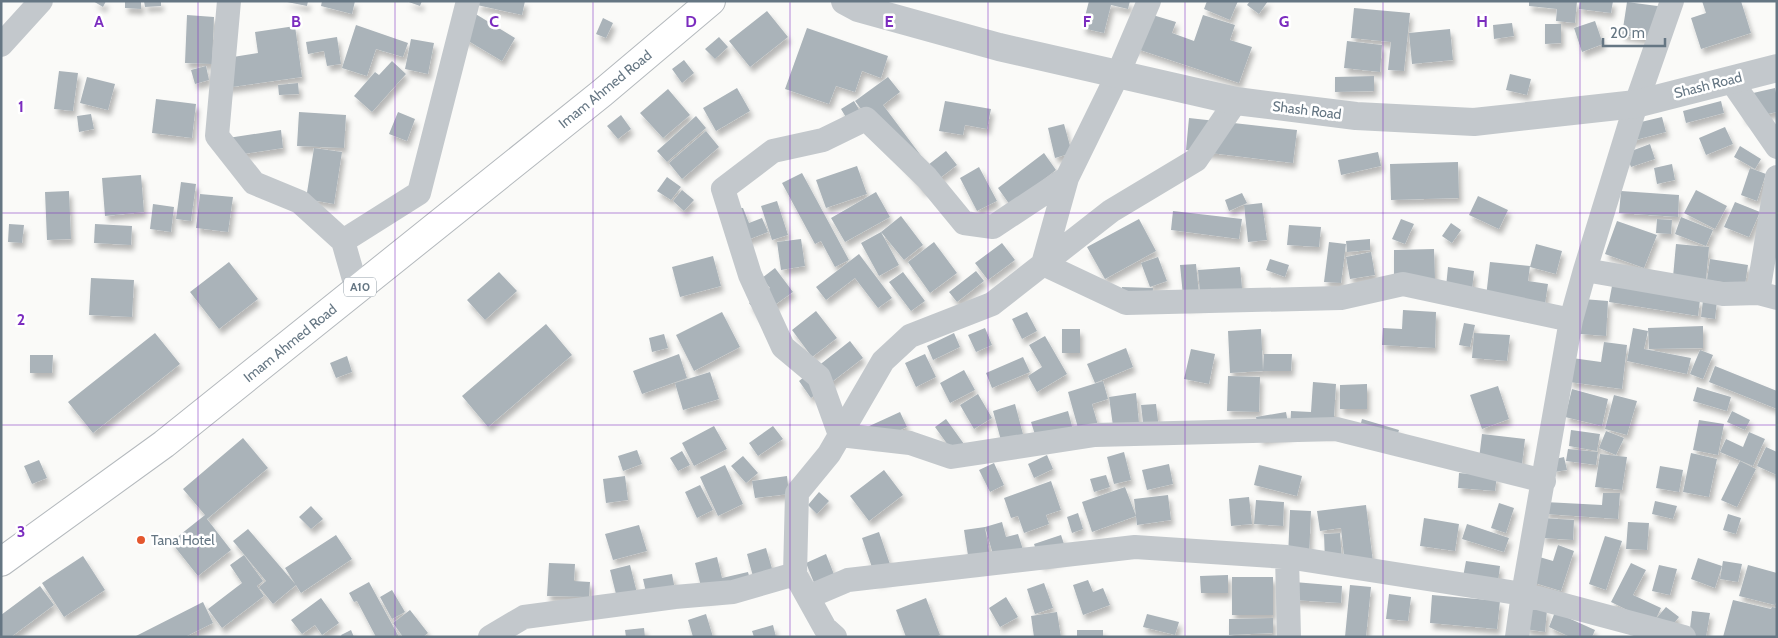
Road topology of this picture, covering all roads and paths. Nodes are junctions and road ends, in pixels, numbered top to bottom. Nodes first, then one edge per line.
1 (41, 1) edge
2 (229, 1) edge
3 (468, 1) edge
4 (710, 1) edge
5 (845, 1) edge
6 (1149, 1) edge
7 (1672, 1) edge
8 (1, 45) edge
9 (1777, 68) edge
10 (1118, 74) junction
11 (1730, 79) junction
12 (1236, 101) junction
13 (1636, 104) junction
14 (1777, 147) edge
15 (1777, 176) edge
16 (1067, 178) junction
17 (344, 241) junction
18 (1043, 264) junction
19 (1585, 270) junction
20 (357, 290) junction
21 (1767, 296) edge
22 (1571, 320) junction
23 (840, 435) junction
24 (1544, 481) junction
25 (39, 535) junction
26 (1, 550) edge
27 (1287, 557) junction
28 (1, 562) edge
29 (795, 574) junction
30 (1523, 594) junction
31 (808, 597) junction
32 (824, 634) edge
33 (490, 637) edge
34 (1289, 637) edge
35 (1518, 637) edge
36 (1684, 637) edge

1 - 8 street
2 - 17 street
3 - 17 street
4 - 20 highway, Imam Ahmed Road / A10
5 - 10 street, Shash Road
6 - 10 street
7 - 13 street
9 - 11 street, Shash Road
10 - 12 street, Shash Road
10 - 16 street
11 - 13 street, Shash Road
11 - 14 street
12 - 13 street, Shash Road
12 - 18 street
13 - 19 street
15 - 21 street
16 - 18 street
16 - 23 street
17 - 20 street
18 - 22 street
18 - 23 street
19 - 21 street
19 - 22 street
20 - 25 highway, Imam Ahmed Road / A10
22 - 24 street
23 - 24 street
23 - 29 street
24 - 30 street
25 - 26 street
25 - 28 highway, Imam Ahmed Road / A10
27 - 30 street
27 - 31 street
27 - 34 street
29 - 31 street
29 - 33 street
30 - 35 street
30 - 36 street
31 - 32 street

